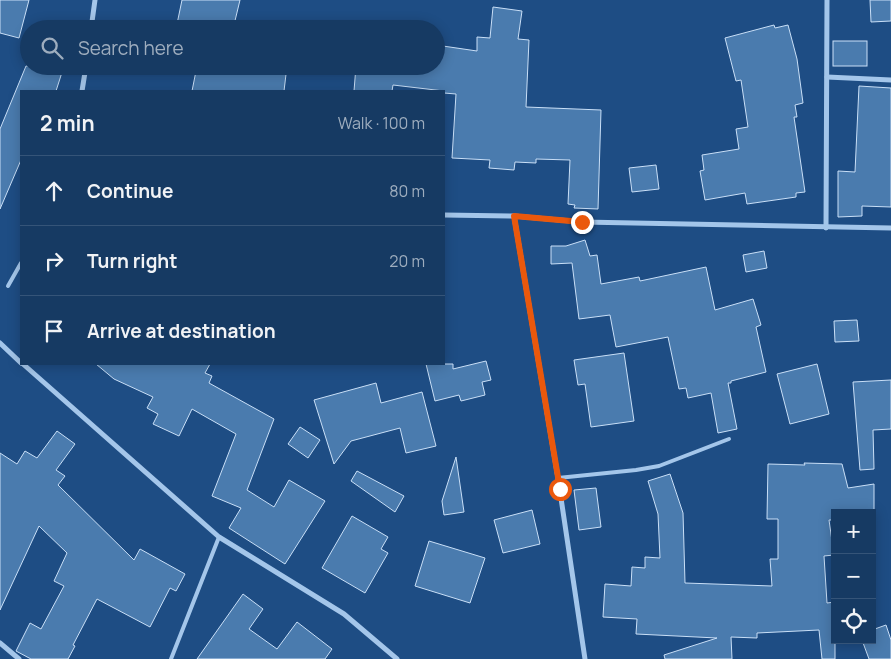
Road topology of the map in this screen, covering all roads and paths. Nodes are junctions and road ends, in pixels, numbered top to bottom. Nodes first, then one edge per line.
1 (95, 0) edge
2 (827, 0) edge
3 (92, 20) edge
4 (85, 75) edge
5 (827, 77) junction
6 (891, 80) edge
7 (82, 90) edge
8 (445, 215) edge
9 (514, 216) junction
10 (826, 228) junction
11 (891, 228) edge
12 (20, 265) edge
13 (8, 286) dead end
14 (0, 343) edge
15 (20, 361) edge
16 (24, 365) edge
17 (729, 439) dead end
18 (558, 478) junction
19 (219, 537) junction
20 (0, 643) edge
21 (19, 659) edge
22 (171, 659) edge
23 (397, 659) edge
24 (585, 659) edge

1 - 3 street
2 - 5 street
4 - 7 street
5 - 6 street
5 - 10 street
8 - 9 street
9 - 10 street
9 - 18 street
10 - 11 street
12 - 13 lane
14 - 15 street
16 - 19 street
17 - 18 lane
18 - 24 street
19 - 22 lane
19 - 23 street
20 - 21 street

